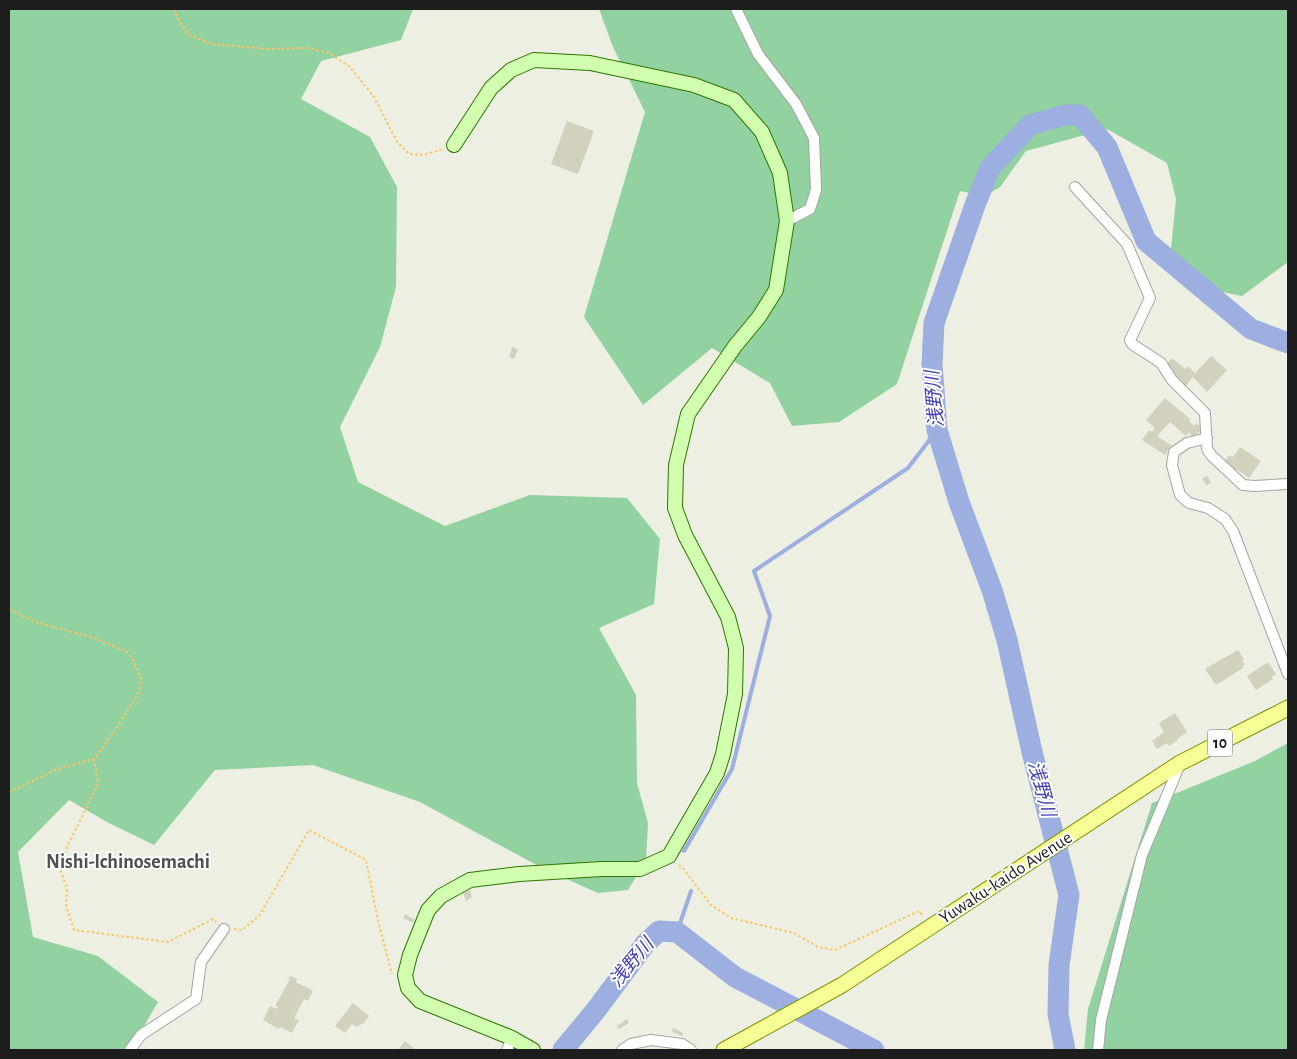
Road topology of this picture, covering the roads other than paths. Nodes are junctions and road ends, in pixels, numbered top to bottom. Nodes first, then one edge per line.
1 (736, 9) edge
2 (454, 145) road end
3 (1075, 187) dead end
4 (787, 221) junction
5 (1207, 438) junction
6 (1288, 484) edge
7 (1288, 674) edge
8 (1288, 708) edge
9 (1180, 764) junction
10 (224, 929) road end
11 (510, 1044) edge
12 (530, 1048) edge
13 (130, 1050) edge
14 (622, 1050) edge
15 (691, 1050) edge
16 (724, 1050) edge
17 (1098, 1050) edge

1 - 4 street
2 - 4 street
3 - 5 street
4 - 11 street
5 - 6 street
5 - 7 street
8 - 9 main road, Yuwaku-kaido Avenue / 10
9 - 16 main road, Yuwaku-kaido Avenue / 10
9 - 17 street
10 - 13 street
11 - 12 street
14 - 15 street

